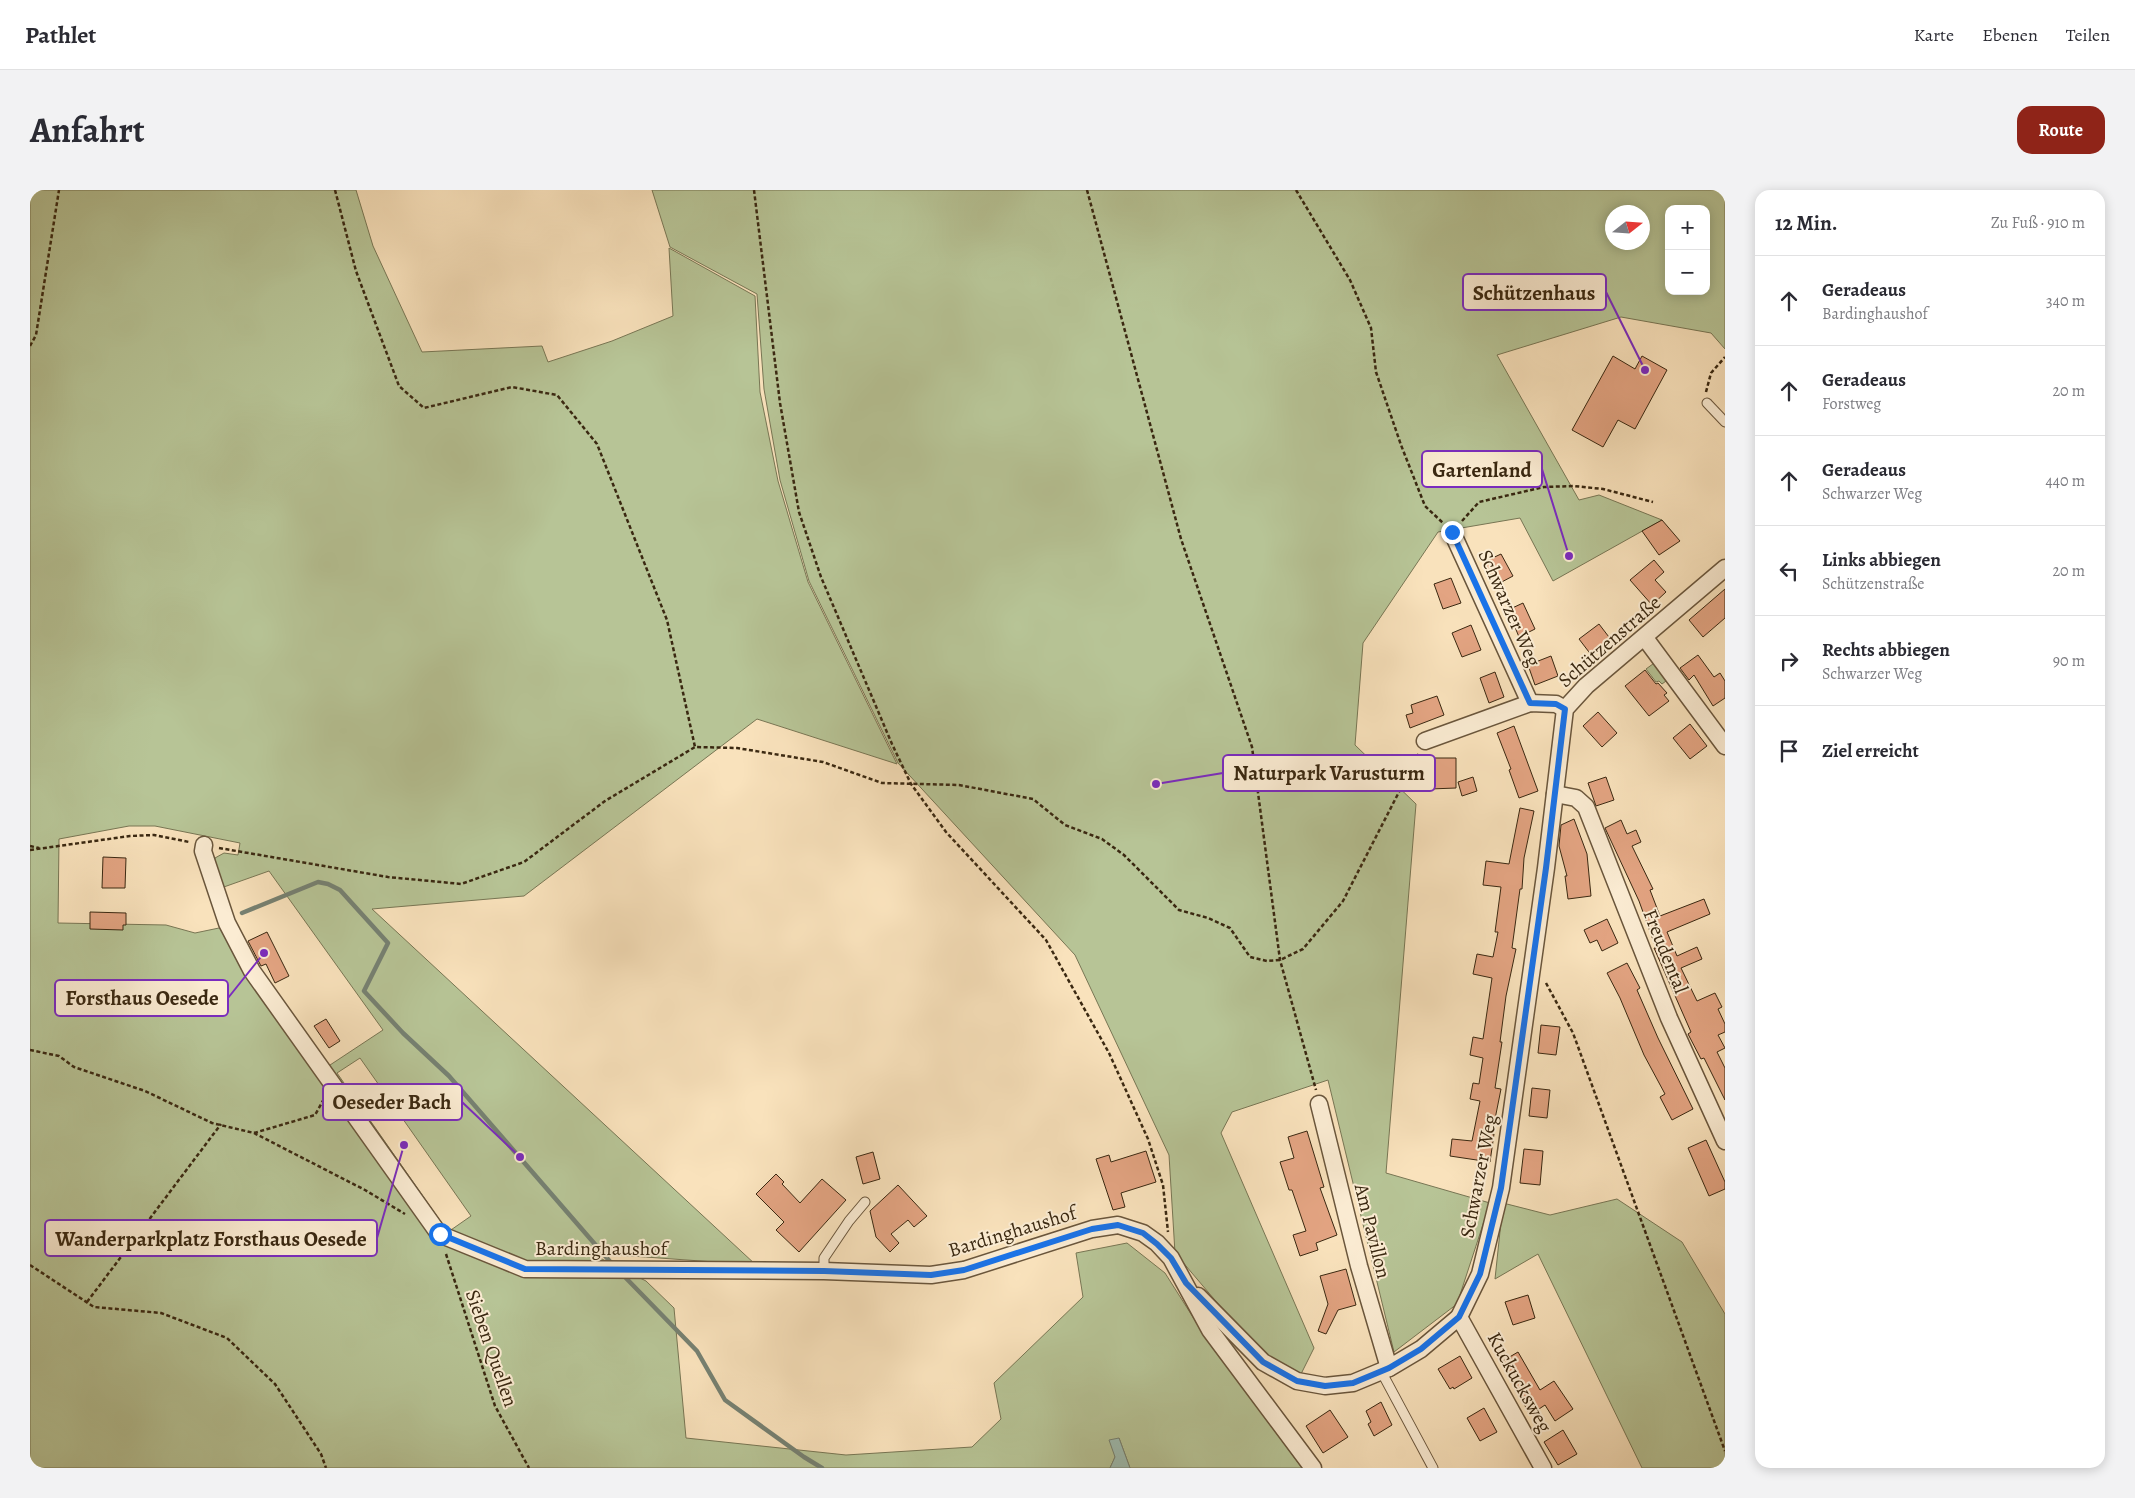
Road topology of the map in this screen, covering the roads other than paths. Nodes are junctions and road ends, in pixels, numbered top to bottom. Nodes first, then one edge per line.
1 (1707, 403) road end
2 (1725, 422) edge
3 (1452, 532) road end
4 (1725, 568) edge
5 (1645, 638) junction
6 (1530, 703) junction
7 (1565, 709) junction
8 (1424, 741) road end
9 (1725, 746) edge
10 (1555, 794) junction
11 (204, 845) road end
12 (1319, 1104) road end
13 (1725, 1141) edge
14 (865, 1202) dead end
15 (824, 1271) junction
16 (1186, 1283) junction
17 (1459, 1317) junction
18 (1385, 1370) junction
19 (1313, 1468) edge
20 (1433, 1468) edge
21 (1543, 1468) edge

1 - 2 lane
3 - 6 street, Schwarzer Weg
4 - 5 street, Schützenstraße
5 - 7 street, Schützenstraße
5 - 9 street
6 - 7 street, Schützenstraße
6 - 8 street, Schützenstraße
7 - 10 street, Schwarzer Weg
10 - 13 street, Freudental
10 - 17 street, Schwarzer Weg
11 - 15 street, Bardinghaushof
12 - 18 street, Am Pavillon
14 - 15 lane
15 - 16 street, Bardinghaushof
16 - 18 street, Schwarzer Weg
16 - 19 street
17 - 18 street, Schwarzer Weg
17 - 21 street, Kuckucksweg
18 - 20 lane

